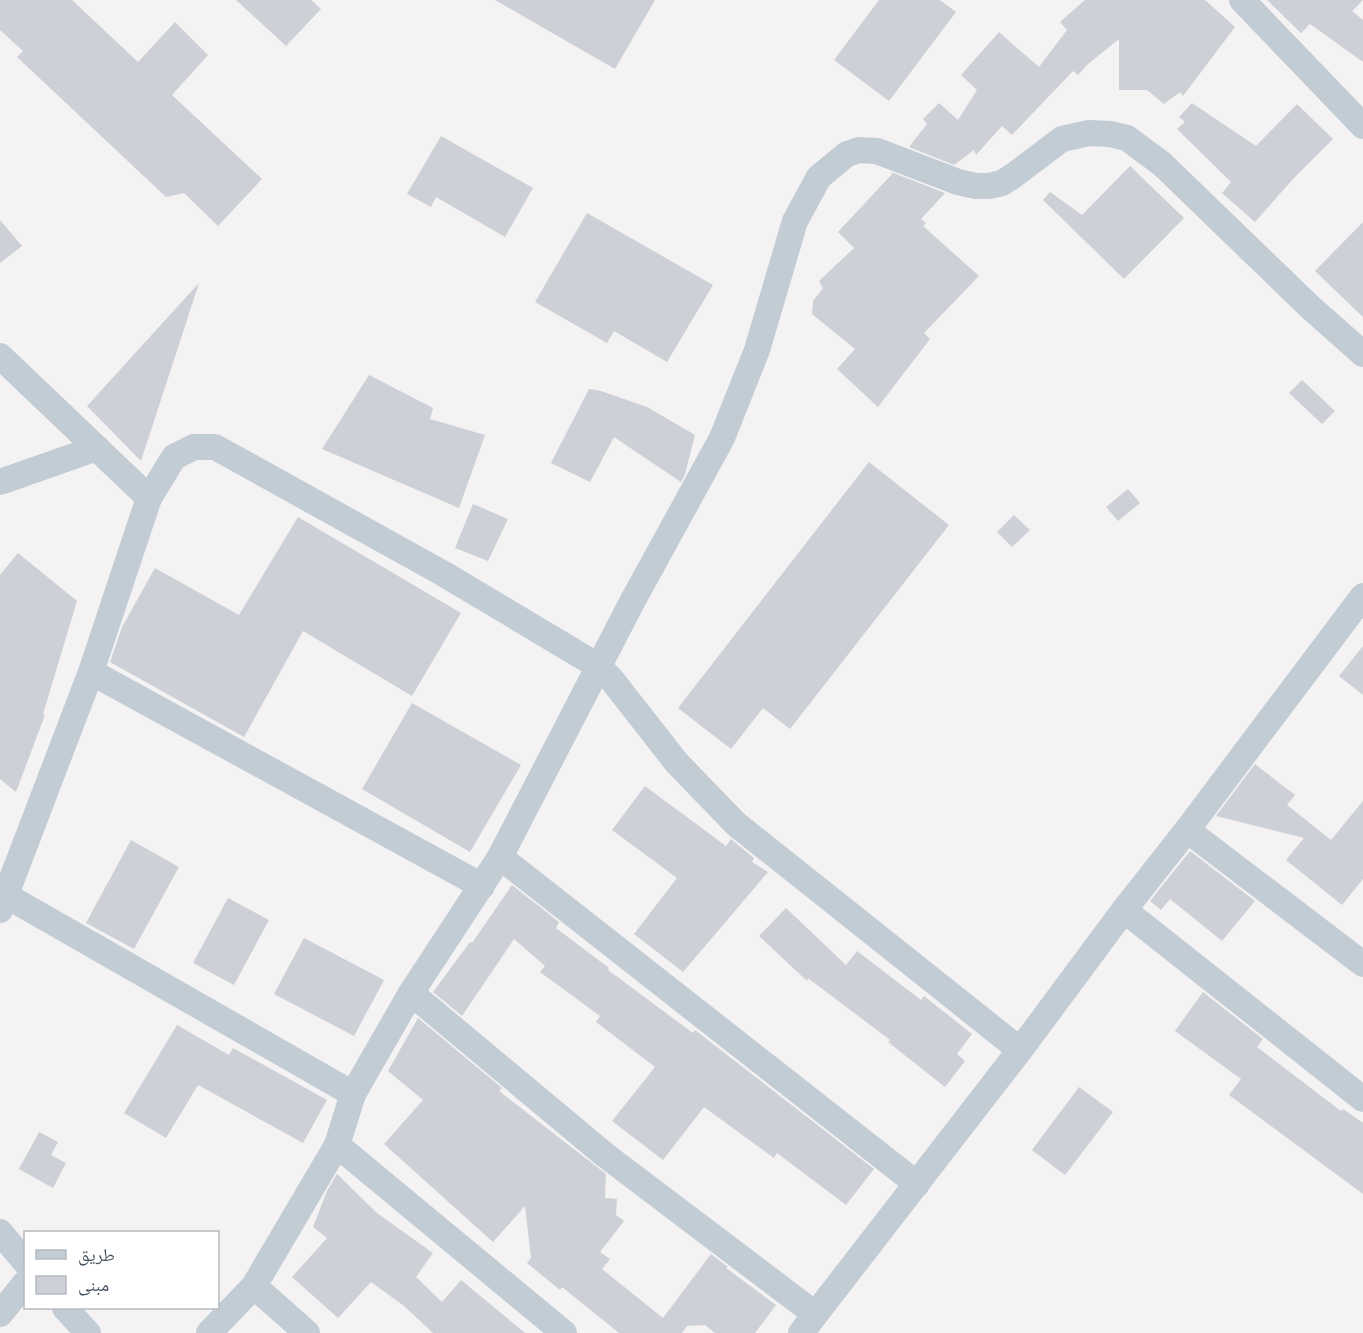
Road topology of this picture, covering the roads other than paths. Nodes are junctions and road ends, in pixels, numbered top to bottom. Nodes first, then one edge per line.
1 (1242, 0) edge
2 (1363, 126) edge
3 (1363, 354) edge
4 (0, 356) edge
5 (97, 448) junction
6 (0, 482) edge
7 (149, 498) junction
8 (1363, 596) edge
9 (598, 666) junction
10 (92, 672) junction
11 (1187, 830) junction
12 (500, 857) junction
13 (482, 886) junction
14 (3, 902) edge
15 (1124, 910) junction
16 (1363, 964) edge
17 (411, 993) junction
18 (1020, 1050) junction
19 (353, 1094) junction
20 (1363, 1099) edge
21 (337, 1145) junction
22 (917, 1184) junction
23 (0, 1232) edge
24 (24, 1261) edge
25 (24, 1284) edge
26 (254, 1286) junction
27 (66, 1309) edge
28 (0, 1314) edge
29 (808, 1324) edge
30 (88, 1333) edge
31 (209, 1333) edge
32 (307, 1333) edge
33 (564, 1333) edge

1 - 2 street
3 - 9 street
4 - 5 street
5 - 6 street
5 - 7 street
7 - 9 street
7 - 10 street
8 - 11 street
9 - 12 street
9 - 18 street
10 - 13 street
10 - 14 street
11 - 15 street
11 - 16 street
12 - 13 street
12 - 22 street
13 - 17 street
14 - 19 street
15 - 18 street
15 - 20 street
17 - 19 street
17 - 29 street
18 - 22 street
19 - 21 street
21 - 26 street
21 - 33 street
22 - 29 street
23 - 24 street
25 - 28 street
26 - 31 street
26 - 32 street
27 - 30 street

